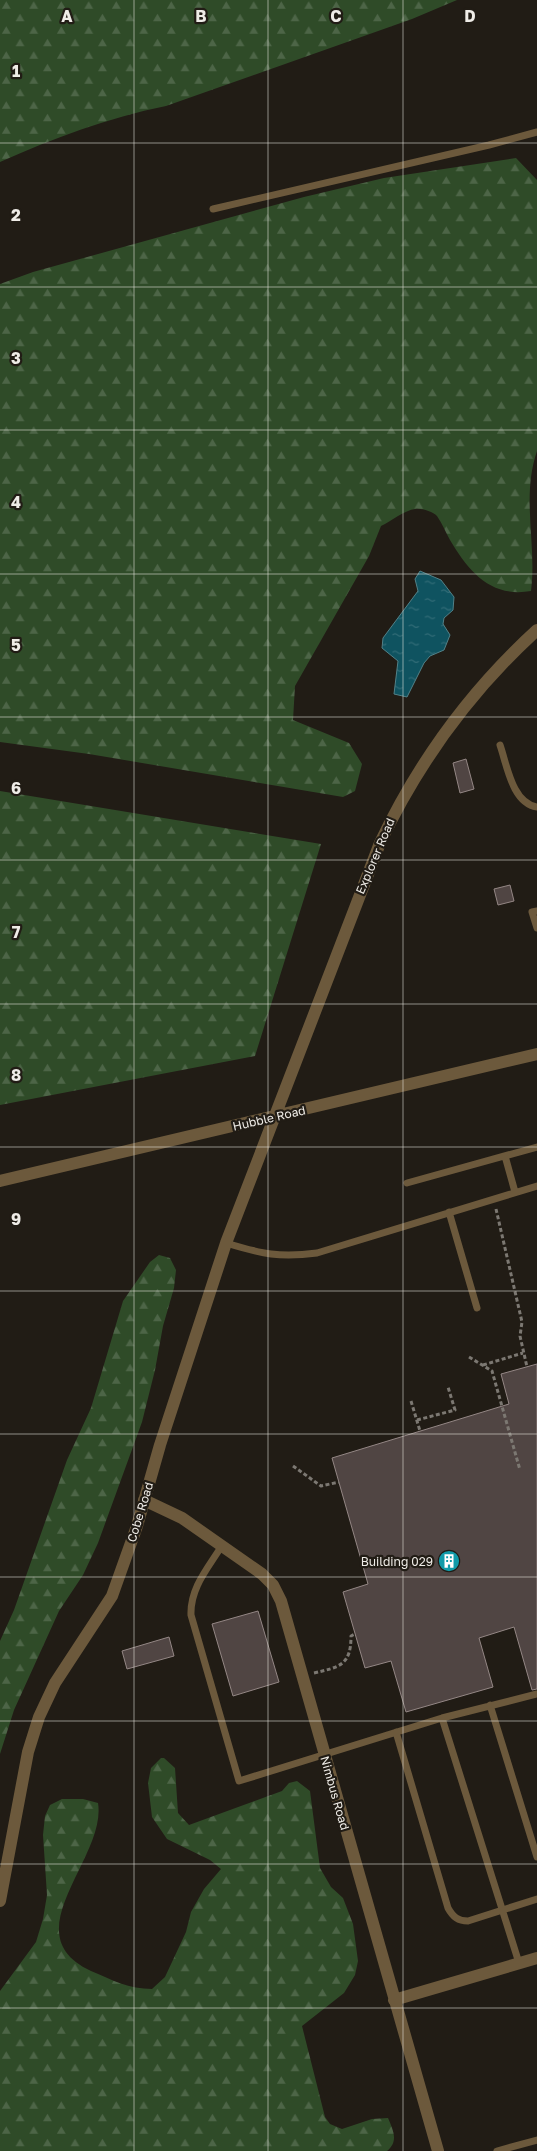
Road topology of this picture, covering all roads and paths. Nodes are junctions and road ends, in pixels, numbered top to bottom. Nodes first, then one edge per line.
1 (537, 132) edge
2 (213, 209) dead end
3 (537, 630) edge
4 (500, 745) dead end
5 (537, 806) edge
6 (537, 911) edge
7 (537, 928) edge
8 (537, 1054) edge
9 (274, 1117) junction
10 (537, 1147) edge
11 (504, 1156) junction
12 (0, 1181) edge
13 (407, 1183) dead end
14 (537, 1186) edge
15 (516, 1192) junction
16 (494, 1199) junction
17 (449, 1212) junction
18 (226, 1243) junction
19 (477, 1308) dead end
20 (523, 1353) junction
21 (469, 1357) dead end
22 (482, 1365) junction
23 (527, 1367) dead end
24 (448, 1387) dead end
25 (411, 1401) dead end
26 (417, 1420) junction
27 (420, 1431) dead end
28 (293, 1466) dead end
29 (520, 1470) dead end
30 (339, 1482) dead end
31 (144, 1500) junction
32 (221, 1547) junction
33 (355, 1634) dead end
34 (312, 1674) dead end
35 (537, 1694) edge
36 (490, 1705) junction
37 (442, 1718) junction
38 (396, 1732) junction
39 (324, 1754) junction
40 (537, 1858) edge
41 (537, 1899) edge
42 (0, 1901) edge
43 (503, 1911) junction
44 (537, 1958) edge
45 (519, 1963) junction
46 (394, 2000) junction
47 (537, 2140) edge
48 (438, 2151) edge
49 (497, 2151) edge

1 - 2 lane
3 - 9 street, Explorer Road
4 - 5 lane
6 - 7 lane
8 - 9 street, Hubble Road
9 - 12 street, Hubble Road
9 - 18 street, Cobe Road
10 - 11 lane
11 - 13 lane
11 - 15 lane
14 - 15 lane
15 - 16 lane
16 - 17 lane
16 - 20 path
17 - 18 lane
17 - 19 lane
18 - 31 street, Cobe Road
20 - 22 path
20 - 23 path
21 - 22 path
22 - 29 path
24 - 26 path
25 - 26 path
26 - 27 path
28 - 30 path
31 - 32 street, Nimbus Road
31 - 42 street, Cobe Road
32 - 39 street, Nimbus Road
32 - 39 lane
33 - 34 path
35 - 36 lane
36 - 37 lane
36 - 40 lane
37 - 38 lane
37 - 43 lane
38 - 39 lane
38 - 43 lane
39 - 46 street, Nimbus Road
41 - 43 lane
43 - 45 lane
44 - 45 street
45 - 46 street
46 - 48 street, Nimbus Road
47 - 49 lane

